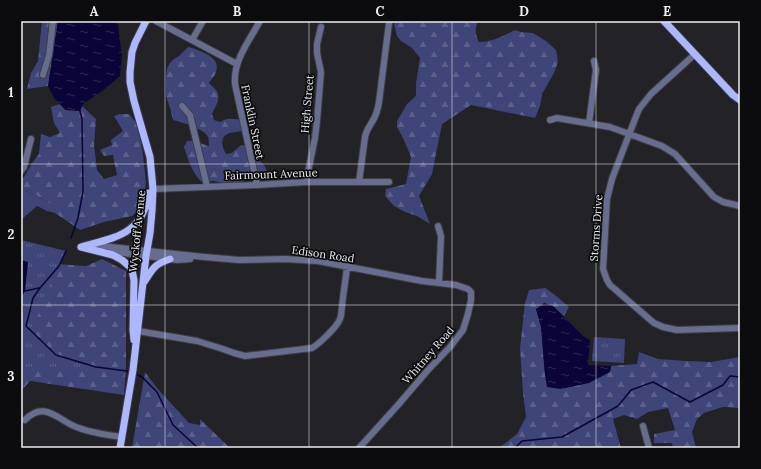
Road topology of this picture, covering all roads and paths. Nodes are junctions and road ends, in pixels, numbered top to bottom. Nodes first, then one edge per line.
1 (53, 21) edge
2 (146, 21) edge
3 (156, 21) edge
4 (203, 21) edge
5 (260, 21) edge
6 (664, 21) edge
7 (388, 24) dead end
8 (321, 27) dead end
9 (192, 40) junction
10 (695, 54) junction
11 (594, 61) dead end
12 (237, 64) junction
13 (43, 75) dead end
14 (739, 97) edge
15 (182, 106) dead end
16 (550, 120) dead end
17 (589, 123) junction
18 (629, 134) junction
19 (31, 138) dead end
20 (21, 172) edge
21 (152, 174) junction
22 (306, 182) junction
23 (359, 182) junction
24 (389, 182) dead end
25 (256, 185) junction
26 (207, 186) junction
27 (153, 189) junction
28 (740, 206) edge
29 (438, 226) dead end
30 (81, 247) junction
31 (146, 254) junction
32 (204, 257) junction
33 (170, 260) junction
34 (347, 266) junction
35 (439, 283) junction
36 (143, 284) junction
37 (740, 328) edge
38 (138, 331) junction
39 (135, 351) junction
40 (25, 420) dead end
41 (643, 426) dead end
42 (122, 437) junction
43 (120, 448) edge
44 (359, 448) edge
45 (649, 448) edge

1 - 13 street
2 - 21 main road, Wyckoff Avenue
3 - 9 street
4 - 9 street
5 - 12 street, Franklin Street
6 - 10 main road
7 - 23 street
8 - 22 street, High Street
9 - 12 street
10 - 14 main road
10 - 18 street, Storms Drive
11 - 17 street
12 - 25 street, Franklin Street
15 - 26 street
16 - 17 street
17 - 18 street
18 - 28 street
18 - 37 street, Storms Drive
19 - 20 street
21 - 27 main road, Wyckoff Avenue
21 - 30 main road
22 - 23 street, Fairmount Avenue
22 - 25 street, Fairmount Avenue
23 - 24 street, Fairmount Avenue
25 - 26 street, Fairmount Avenue
26 - 27 street, Fairmount Avenue
27 - 31 main road, Wyckoff Avenue
29 - 35 street
30 - 31 street, Edison Road
30 - 39 main road
31 - 32 street, Edison Road
31 - 33 street, Edison Road
31 - 36 main road, Wyckoff Avenue
32 - 33 street, Edison Road
32 - 34 street, Edison Road
33 - 36 main road
34 - 35 street, Edison Road
34 - 38 street
35 - 44 street, Whitney Road
36 - 38 main road, Wyckoff Avenue
38 - 39 main road, Wyckoff Avenue
39 - 42 main road, Wyckoff Avenue
40 - 42 street
41 - 45 street
42 - 43 main road, Wyckoff Avenue

